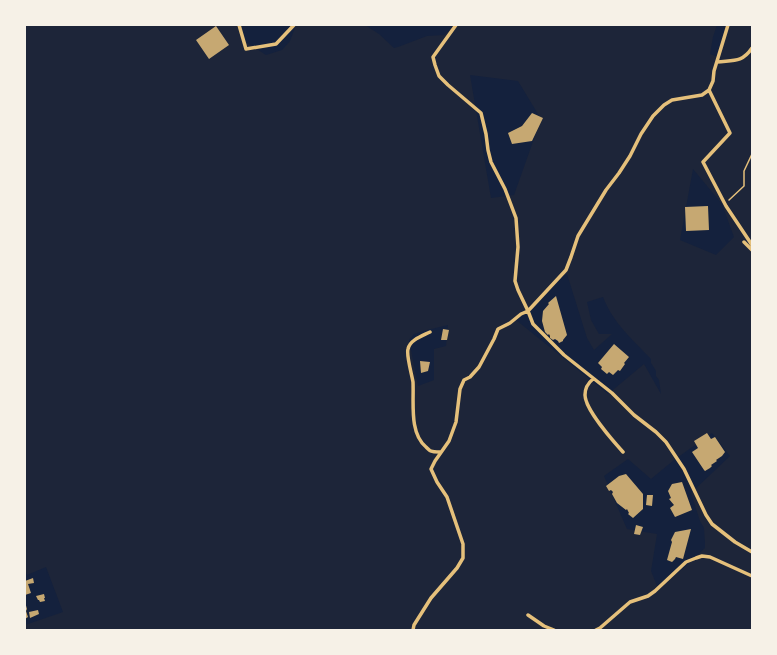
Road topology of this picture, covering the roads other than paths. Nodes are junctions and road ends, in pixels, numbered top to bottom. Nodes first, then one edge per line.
1 (239, 25) edge
2 (294, 25) edge
3 (456, 25) edge
4 (728, 25) edge
5 (752, 48) edge
6 (717, 62) junction
7 (709, 90) junction
8 (744, 242) dead end
9 (752, 245) edge
10 (752, 250) edge
11 (528, 311) junction
12 (430, 332) dead end
13 (593, 379) junction
14 (440, 452) junction
15 (622, 452) dead end
16 (752, 552) edge
17 (752, 576) edge
18 (528, 615) dead end
19 (413, 630) edge
20 (554, 630) edge
21 (596, 630) edge

1 - 2 street
3 - 11 street
4 - 6 street
5 - 6 street
6 - 7 street
7 - 9 street
7 - 11 street
8 - 10 street
11 - 13 street
11 - 14 street
12 - 14 street
13 - 15 street
13 - 16 street
14 - 19 street
17 - 21 street
18 - 20 street

